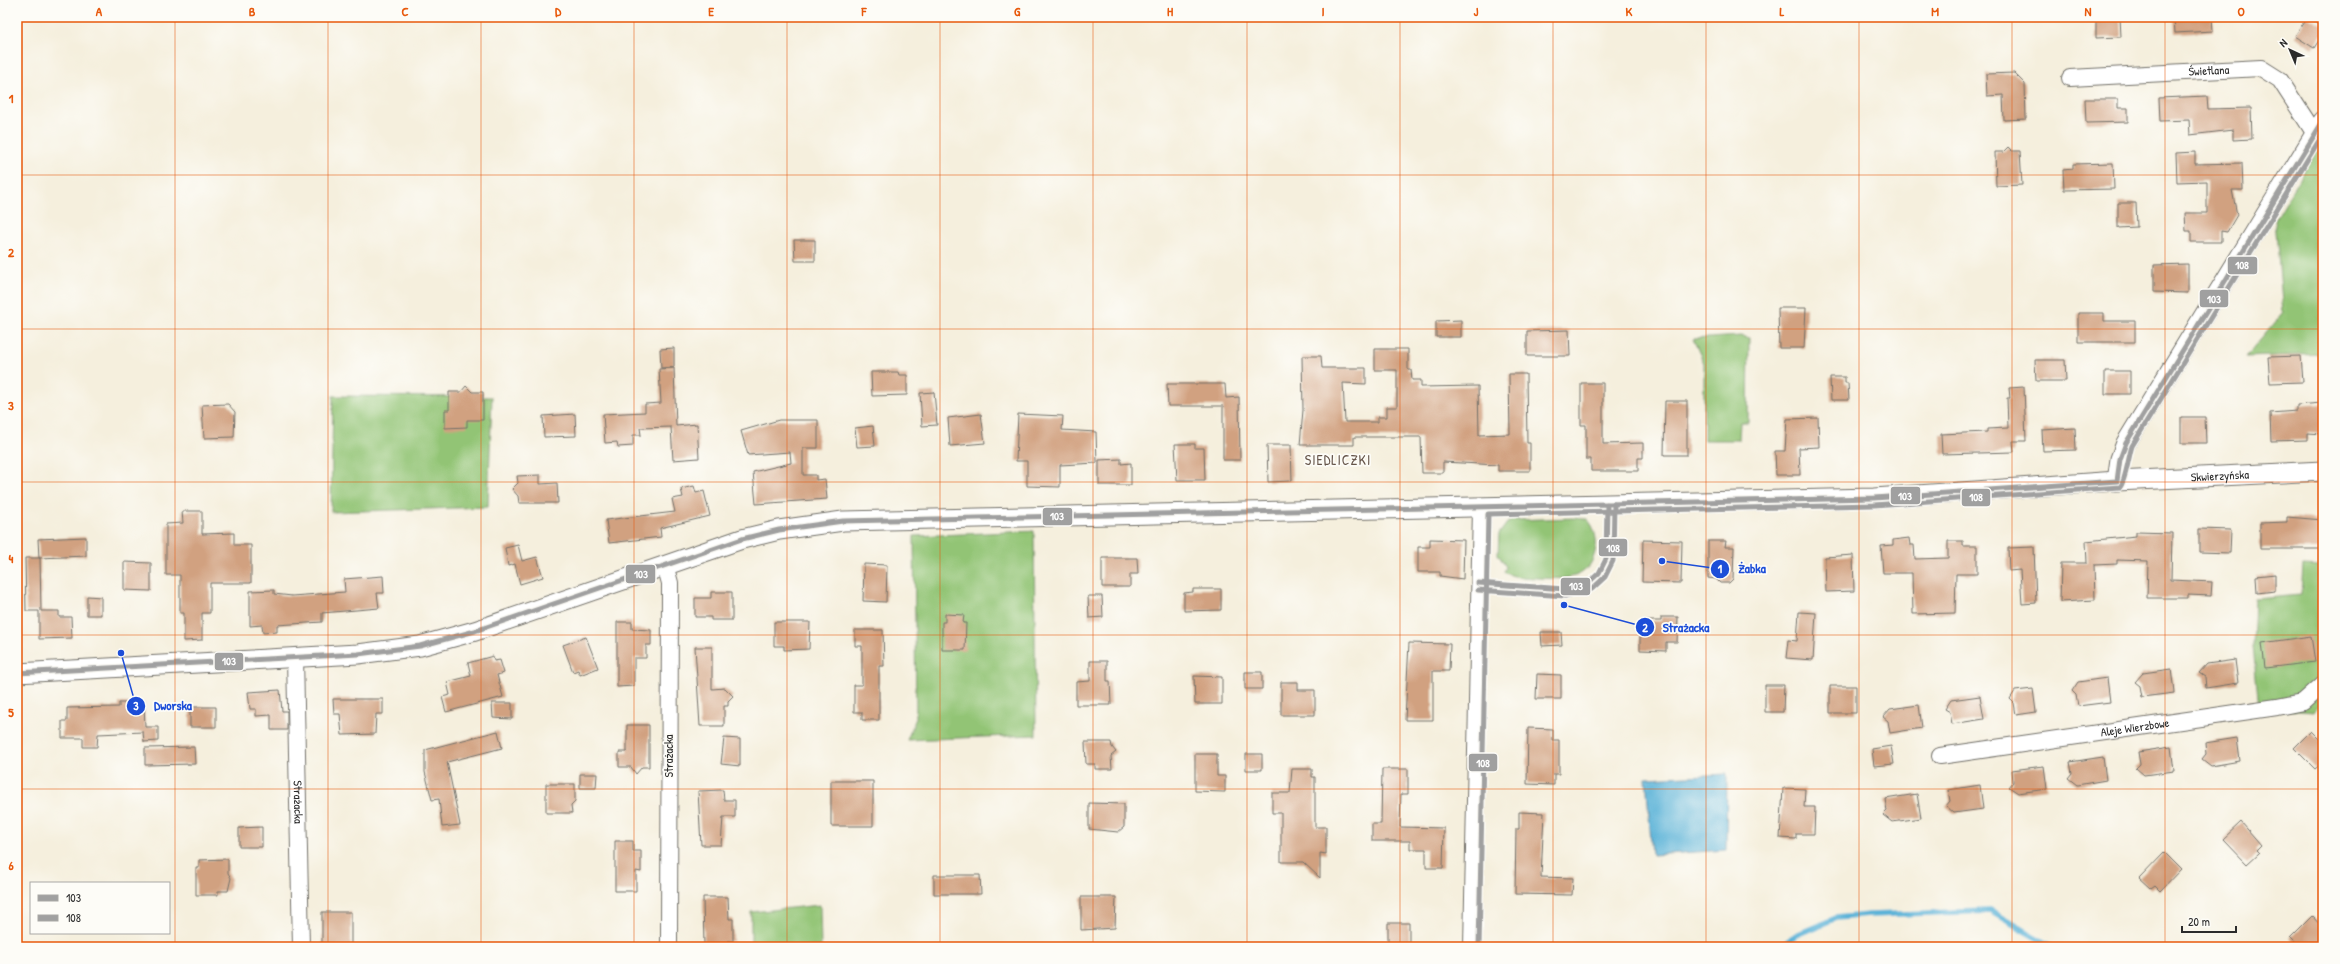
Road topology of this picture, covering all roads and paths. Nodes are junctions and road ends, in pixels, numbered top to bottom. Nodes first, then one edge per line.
1 (2070, 78) dead end
2 (2319, 127) edge
3 (2323, 471) edge
4 (2117, 482) junction
5 (1481, 507) junction
6 (665, 565) junction
7 (295, 657) junction
8 (17, 673) edge
9 (2323, 684) edge
10 (1940, 756) dead end
11 (301, 947) edge
12 (669, 947) edge
13 (1472, 947) edge

1 - 2 street, Świetlana
2 - 4 street, Świetlana
3 - 4 street, Skwierzyńska
4 - 5 street
5 - 6 street
5 - 13 street
6 - 7 street
6 - 12 street, Strażacka
7 - 8 street
7 - 11 street, Strażacka
9 - 10 street, Aleje Wierzbowe

